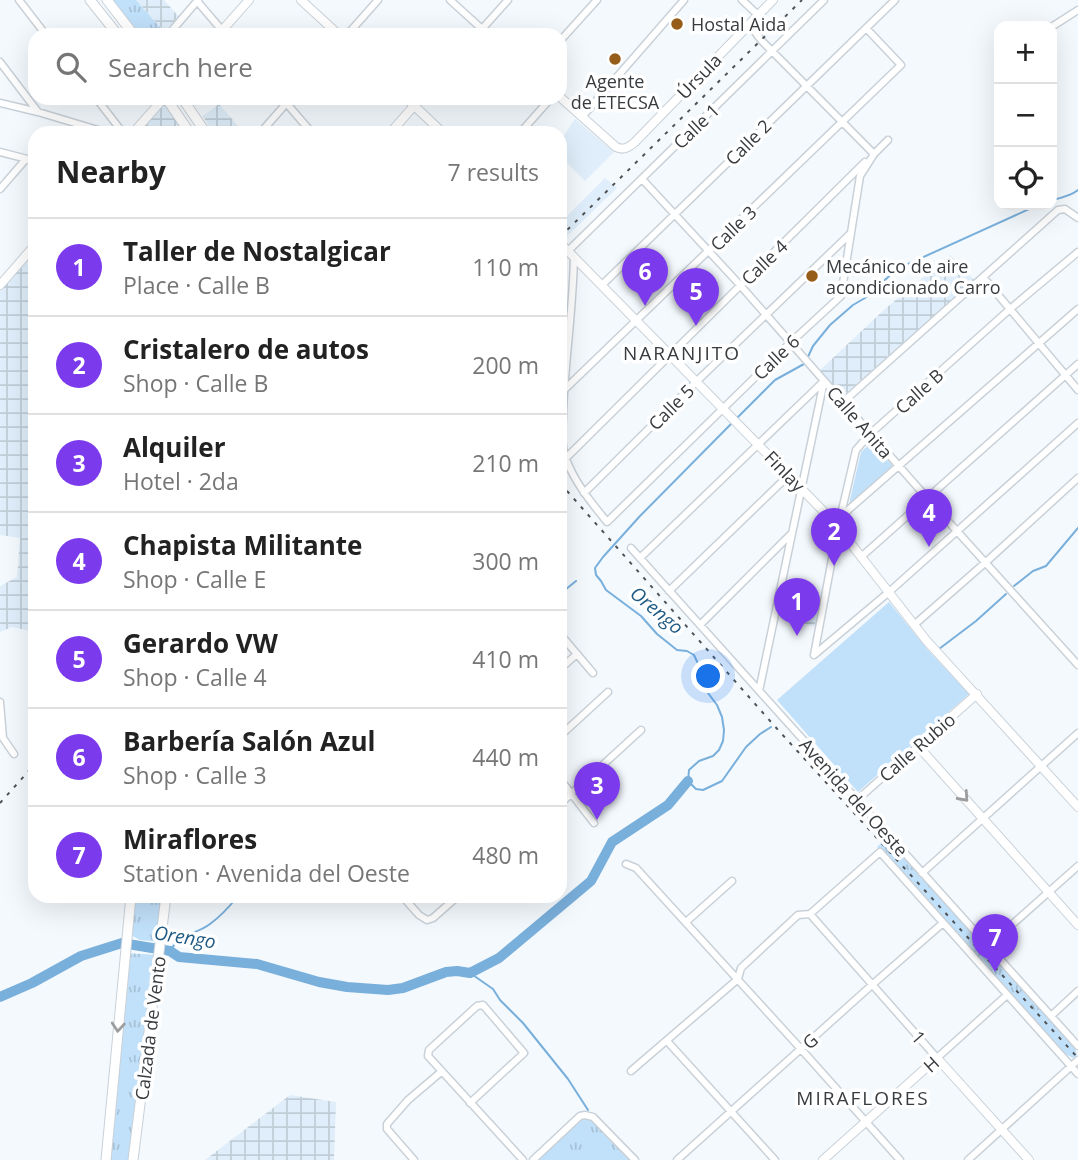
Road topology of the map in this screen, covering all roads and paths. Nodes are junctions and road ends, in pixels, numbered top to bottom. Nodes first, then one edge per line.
1 (19, 0) edge
2 (90, 0) edge
3 (107, 0) edge
4 (249, 0) edge
5 (301, 0) edge
6 (378, 0) edge
7 (450, 0) edge
8 (508, 0) edge
9 (597, 0) edge
10 (684, 0) edge
11 (742, 0) edge
12 (773, 0) edge
13 (824, 0) edge
14 (895, 0) edge
15 (198, 1) edge
16 (1078, 10) edge
17 (758, 15) junction
18 (1057, 23) edge
19 (749, 24) junction
20 (41, 28) edge
21 (112, 28) edge
22 (129, 28) edge
23 (174, 28) edge
24 (218, 28) edge
25 (227, 28) edge
26 (331, 28) edge
27 (353, 28) edge
28 (478, 28) edge
29 (487, 28) edge
30 (866, 28) junction
31 (567, 33) edge
32 (772, 52) junction
33 (0, 62) edge
34 (805, 86) junction
35 (28, 99) edge
36 (0, 103) edge
37 (567, 103) edge
38 (33, 105) edge
39 (101, 105) edge
40 (159, 105) edge
41 (170, 105) edge
42 (188, 105) edge
43 (282, 105) edge
44 (290, 105) edge
45 (545, 105) edge
46 (414, 106) joint
47 (38, 112) junction
48 (582, 117) junction
49 (842, 121) junction
50 (85, 126) edge
51 (118, 126) edge
52 (139, 126) edge
53 (185, 126) edge
54 (201, 126) edge
55 (266, 126) edge
56 (306, 126) edge
57 (396, 126) edge
58 (435, 126) edge
59 (526, 126) edge
60 (888, 140) dead end
61 (0, 152) edge
62 (874, 154) junction
63 (26, 159) joint
64 (642, 179) junction
65 (0, 189) edge
66 (675, 215) junction
67 (1078, 218) edge
68 (850, 234) junction
69 (567, 250) edge
70 (709, 251) junction
71 (1078, 252) edge
72 (28, 253) edge
73 (571, 254) junction
74 (984, 277) junction
75 (0, 285) edge
76 (602, 285) junction
77 (740, 285) junction
78 (1010, 309) junction
79 (1078, 309) edge
80 (766, 314) junction
81 (638, 320) junction
82 (567, 332) edge
83 (790, 343) junction
84 (1039, 344) junction
85 (670, 354) junction
86 (1078, 364) edge
87 (1066, 375) junction
88 (697, 381) junction
89 (824, 381) junction
90 (567, 387) edge
91 (1078, 390) edge
92 (842, 402) junction
93 (727, 412) junction
94 (1078, 423) edge
95 (870, 434) junction
96 (758, 443) junction
97 (567, 457) edge
98 (567, 463) edge
99 (899, 466) junction
100 (789, 475) junction
101 (1078, 478) edge
102 (802, 489) junction
103 (584, 493) junction
104 (927, 498) junction
105 (837, 522) junction
106 (956, 530) junction
107 (792, 533) junction
108 (631, 548) dead end
109 (861, 556) junction
110 (640, 558) junction
111 (986, 562) junction
112 (669, 590) junction
113 (888, 592) junction
114 (700, 625) junction
115 (914, 625) junction
116 (567, 642) edge
117 (577, 654) junction
118 (567, 663) edge
119 (1078, 665) edge
120 (593, 673) dead end
121 (759, 691) junction
122 (608, 692) dead end
123 (977, 694) junction
124 (0, 702) edge
125 (567, 730) edge
126 (641, 730) dead end
127 (1078, 733) edge
128 (918, 746) junction
129 (14, 754) dead end
130 (1041, 766) junction
131 (567, 787) edge
132 (572, 793) junction
133 (567, 798) edge
134 (857, 800) junction
135 (1078, 807) edge
136 (983, 818) junction
137 (594, 823) dead end
138 (626, 864) dead end
139 (1078, 866) edge
140 (922, 873) junction
141 (732, 881) dead end
142 (1049, 892) junction
143 (130, 903) edge
144 (165, 903) edge
145 (408, 903) edge
146 (450, 903) edge
147 (810, 914) junction
148 (686, 922) junction
149 (943, 923) junction
150 (1078, 925) edge
151 (988, 946) junction
152 (738, 979) junction
153 (873, 984) junction
154 (1078, 991) edge
155 (1007, 995) junction
156 (1051, 1016) junction
157 (667, 1041) junction
158 (1078, 1046) edge
159 (801, 1049) junction
160 (937, 1058) junction
161 (1078, 1060) edge
162 (1071, 1066) junction
163 (631, 1071) dead end
164 (441, 1072) junction
165 (1078, 1074) edge
166 (470, 1103) junction
167 (731, 1111) junction
168 (866, 1123) junction
169 (1002, 1130) junction
170 (106, 1160) edge
171 (133, 1160) edge
172 (414, 1160) edge
173 (523, 1160) edge
174 (533, 1160) edge
175 (635, 1160) edge
176 (677, 1160) edge
177 (775, 1160) edge
178 (823, 1160) edge
179 (900, 1160) edge
180 (968, 1160) edge
181 (1029, 1160) edge

1 - 20 street
2 - 21 main road
3 - 22 main road
4 - 25 street
5 - 26 street
6 - 27 street
7 - 28 street
8 - 29 street
9 - 31 street
10 - 48 street
11 - 17 street
12 - 17 street, Úrsula
13 - 32 street, Calle 1
14 - 30 street, Calle 2
15 - 23 street
15 - 24 street
16 - 18 street
17 - 19 street, Úrsula
19 - 32 street
19 - 48 street, Úrsula
30 - 34 street, Calle 2
30 - 49 street, Calle 3
32 - 34 street
32 - 64 street, Calle 1
33 - 35 street
34 - 49 street
34 - 66 street, Calle 2
36 - 47 street
37 - 48 street
38 - 47 street
39 - 51 street
40 - 52 street
41 - 53 main road
42 - 54 main road
43 - 55 street
44 - 56 street
45 - 59 street
46 - 57 street
46 - 58 street
47 - 50 street
49 - 62 street
49 - 70 street, Calle 3
60 - 62 street, Calle 4
61 - 63 street
62 - 68 street, Calle 6
62 - 77 street, Calle 4
63 - 65 street
64 - 66 street, Calle Anita
64 - 73 street, Calle 1
66 - 70 street, Calle Anita
66 - 76 street, Calle 2
67 - 74 street
68 - 80 street, Calle 5
68 - 83 street, Calle 6
69 - 73 street, Finlay
70 - 77 street, Calle Anita
70 - 81 street, Calle 3
71 - 78 street, Calle B
72 - 75 street
73 - 76 street, Finlay
73 - 82 street
74 - 78 street
74 - 92 street
76 - 81 street, Finlay
77 - 80 street, Calle Anita
77 - 85 street, Calle 4
78 - 84 street
78 - 95 street, Calle B
79 - 84 street
80 - 83 street, Calle Anita
80 - 88 street, Calle 5
81 - 85 street, Finlay
81 - 90 street, Calle 3
83 - 89 street, Calle Anita
83 - 93 street, Calle 6
84 - 87 street
84 - 99 street
85 - 88 street, Finlay
85 - 97 street, Calle 4
86 - 87 street
87 - 91 street
87 - 104 street
88 - 93 street, Finlay
88 - 103 street, Calle 5
89 - 92 street, Calle Anita
89 - 96 street
89 - 102 street
92 - 95 street, Calle Anita
93 - 96 street, Finlay
93 - 103 street, Calle 6
94 - 106 street
95 - 99 street, Calle Anita
95 - 105 street, Calle B
96 - 100 street, Finlay
96 - 110 street
98 - 103 street
99 - 104 street, Calle Anita
99 - 105 street
100 - 102 street, Finlay
100 - 112 street
101 - 111 street
102 - 105 street, Finlay
102 - 107 street
104 - 106 street, Calle Anita
104 - 109 street
105 - 109 street, Finlay
105 - 113 street, Calle B
106 - 111 street, Calle Anita
106 - 113 street
107 - 114 street
107 - 121 street
108 - 110 street, Avenida del Oeste
109 - 113 street, Finlay
110 - 112 street, Avenida del Oeste
111 - 115 street
111 - 119 street, Calle Anita
112 - 114 street, Avenida del Oeste
113 - 115 street, Finlay
114 - 121 street, Avenida del Oeste
115 - 123 street, Finlay
116 - 117 street
117 - 118 street
117 - 120 street
121 - 134 street, Avenida del Oeste
122 - 125 street
123 - 128 street, Calle Rubio
123 - 130 street, Finlay
124 - 129 street
126 - 132 street
127 - 130 street
128 - 134 street, Calle Rubio
128 -> 136 street
130 - 135 street, Finlay
130 - 136 street
131 - 132 street
132 - 133 street
132 - 137 street
134 - 140 street, Avenida del Oeste
136 - 140 street
136 - 142 street
138 - 148 street
139 - 142 street
140 - 151 street, Avenida del Oeste
141 - 148 street
142 - 150 street
142 - 151 street
143 -> 170 main road, Calzada de Vento
144 - 171 main road, Calzada de Vento
145 - 146 street
147 - 149 street, Avenida del Oeste
147 - 152 street
147 - 153 street, 1
148 - 152 street
149 - 153 street, G
149 - 155 street, Avenida del Oeste
151 - 156 street, Avenida del Oeste
152 - 157 street
152 - 159 street
153 - 159 street, G
153 - 160 street, 1
154 - 156 street
155 - 160 street, H
155 - 162 street, Avenida del Oeste
156 - 158 street, Avenida del Oeste
157 - 163 street
157 - 167 street
159 - 167 street, G
159 - 168 street
160 - 168 street, H
160 - 169 street, 1
161 - 162 street
162 - 165 street, Avenida del Oeste
162 - 169 street
164 - 166 street
164 - 166 street
164 - 172 street
166 - 173 street
167 - 176 street, G
167 - 177 street
168 - 178 street, H
168 - 179 street
169 - 180 street
169 - 181 street, 1
174 - 175 street

